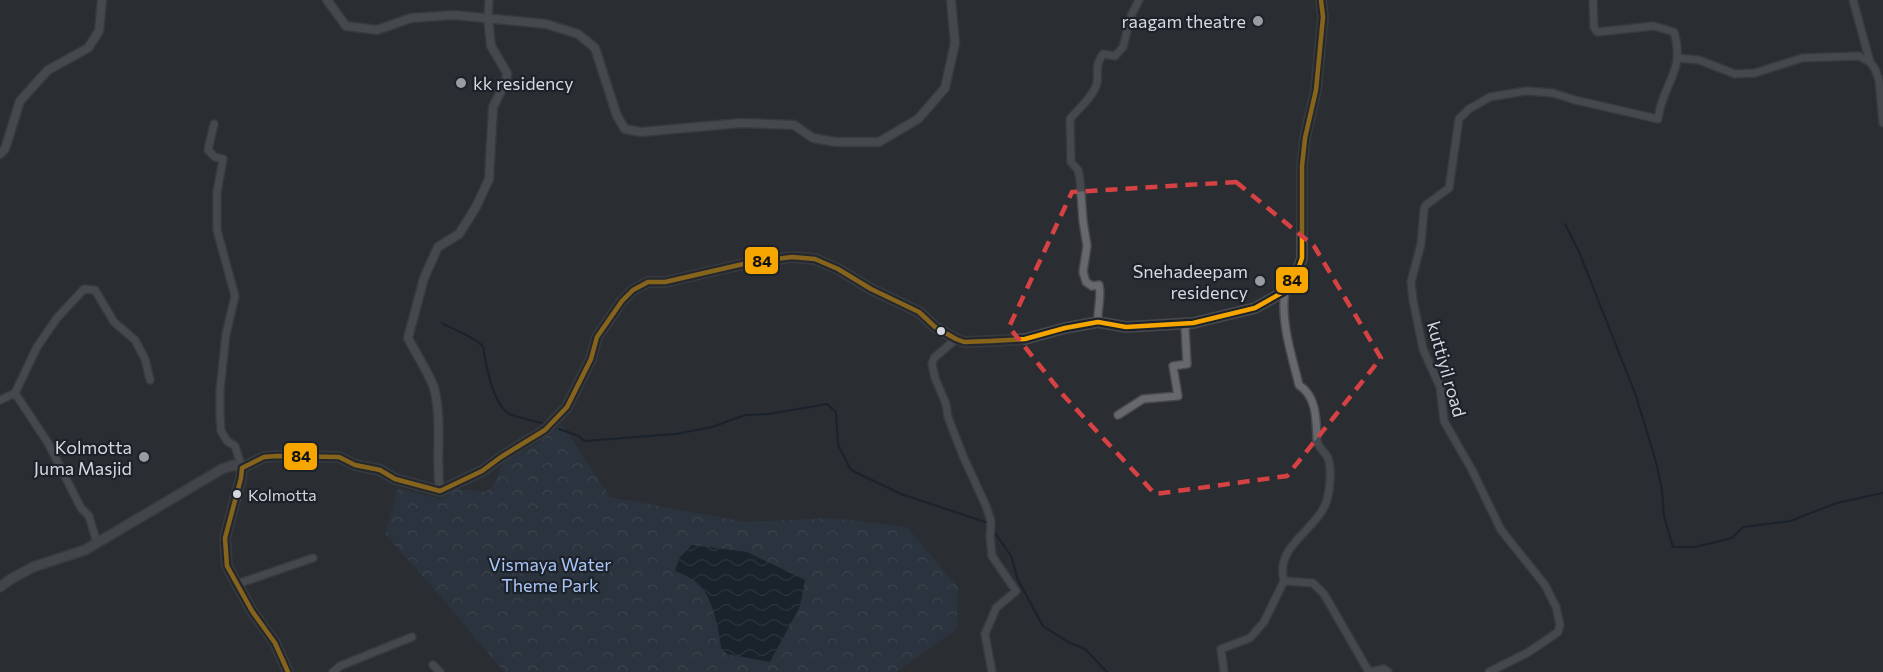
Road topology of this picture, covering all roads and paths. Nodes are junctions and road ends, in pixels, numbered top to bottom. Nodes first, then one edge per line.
1 (102, 0) edge
2 (327, 0) edge
3 (489, 0) edge
4 (951, 0) edge
5 (1139, 0) edge
6 (1322, 0) edge
7 (1593, 0) edge
8 (1853, 0) edge
9 (488, 17) junction
10 (1677, 58) junction
11 (1870, 62) junction
12 (1883, 123) edge
13 (214, 124) dead end
14 (0, 154) edge
15 (1285, 291) junction
16 (1098, 322) junction
17 (1193, 323) junction
18 (956, 339) junction
19 (150, 380) dead end
20 (15, 393) junction
21 (0, 399) edge
22 (1118, 415) dead end
23 (242, 468) junction
24 (440, 491) junction
25 (97, 543) junction
26 (314, 558) dead end
27 (1284, 581) junction
28 (237, 585) junction
29 (0, 587) edge
30 (412, 637) dead end
31 (433, 665) dead end
32 (288, 672) edge
33 (333, 672) edge
34 (440, 672) edge
35 (992, 672) edge
36 (1224, 672) edge
37 (1370, 672) edge
38 (1388, 672) edge
39 (1489, 672) edge

1 - 14 street
2 - 9 street
3 - 9 street
4 - 9 street
5 - 16 street
6 - 15 main road
7 - 10 street
8 - 11 street
9 - 24 street
10 - 11 street
10 - 39 street, kuttiyil road
11 - 12 street
13 - 23 street
15 - 17 main road
15 - 27 street
16 - 17 main road
16 - 18 main road
17 - 22 street
18 - 24 main road
18 - 35 street
19 - 20 street
20 - 21 street
20 - 25 street
23 - 24 main road
23 - 25 main road
23 - 28 main road
25 - 29 main road
26 - 28 street
27 - 36 street
27 - 37 street
28 - 32 main road
30 - 33 street
31 - 34 street
37 - 38 street

